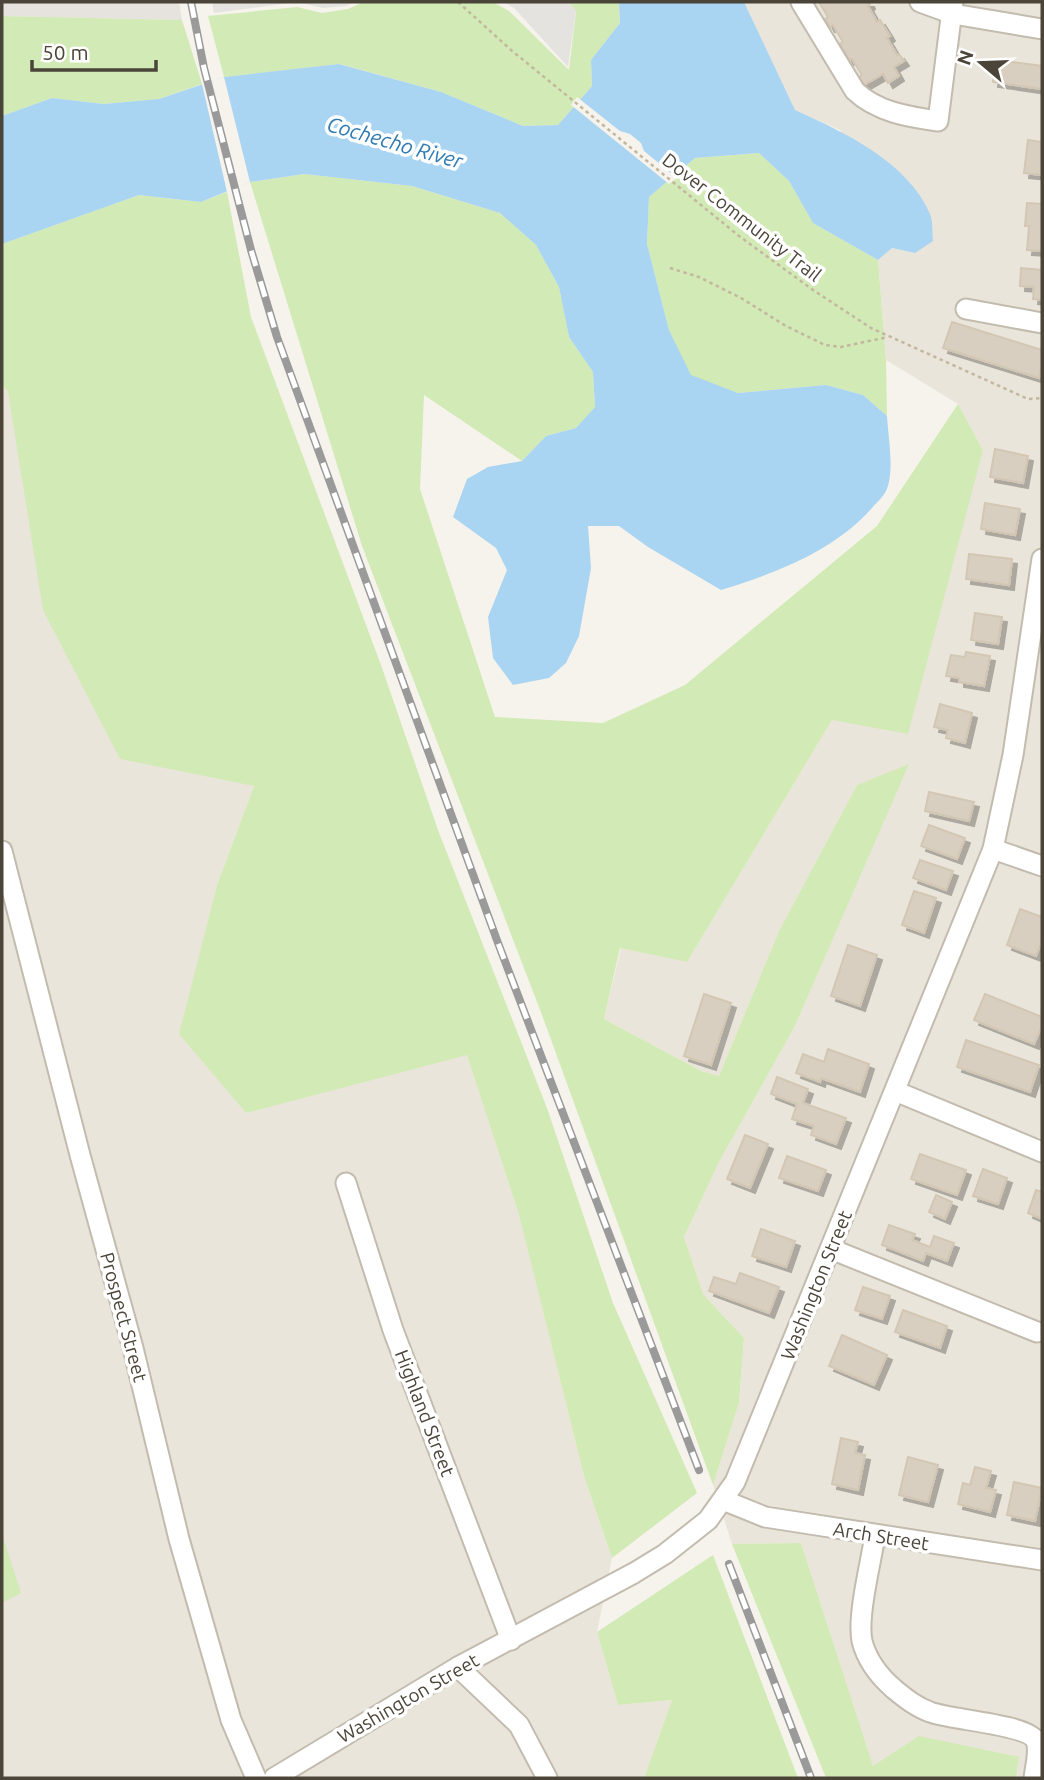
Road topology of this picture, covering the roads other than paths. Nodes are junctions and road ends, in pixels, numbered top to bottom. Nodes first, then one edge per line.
1 (801, 2) edge
2 (920, 2) edge
3 (953, 8) edge
4 (1042, 29) edge
5 (966, 309) dead end
6 (1042, 323) edge
7 (1042, 559) edge
8 (993, 849) junction
9 (2, 851) edge
10 (1042, 866) edge
11 (895, 1091) junction
12 (1042, 1152) edge
13 (346, 1183) dead end
14 (831, 1249) junction
15 (1037, 1332) dead end
16 (723, 1500) junction
17 (875, 1535) junction
18 (1042, 1560) edge
19 (511, 1640) junction
20 (458, 1667) junction
21 (257, 1778) edge
22 (274, 1778) edge
23 (547, 1778) edge
24 (1034, 1778) edge

1 - 3 street
2 - 3 street
3 - 4 street
5 - 6 street
7 - 8 street, Washington Street
8 - 10 street
8 - 11 street, Washington Street
9 - 21 street, Prospect Street
11 - 12 street
11 - 14 street, Washington Street
13 - 19 street, Highland Street
14 - 15 street
14 - 16 street, Washington Street
16 - 17 street, Arch Street
16 - 19 street, Washington Street
17 - 18 street, Arch Street
17 - 24 street
19 - 20 street, Washington Street
20 - 22 street, Washington Street
20 - 23 street

